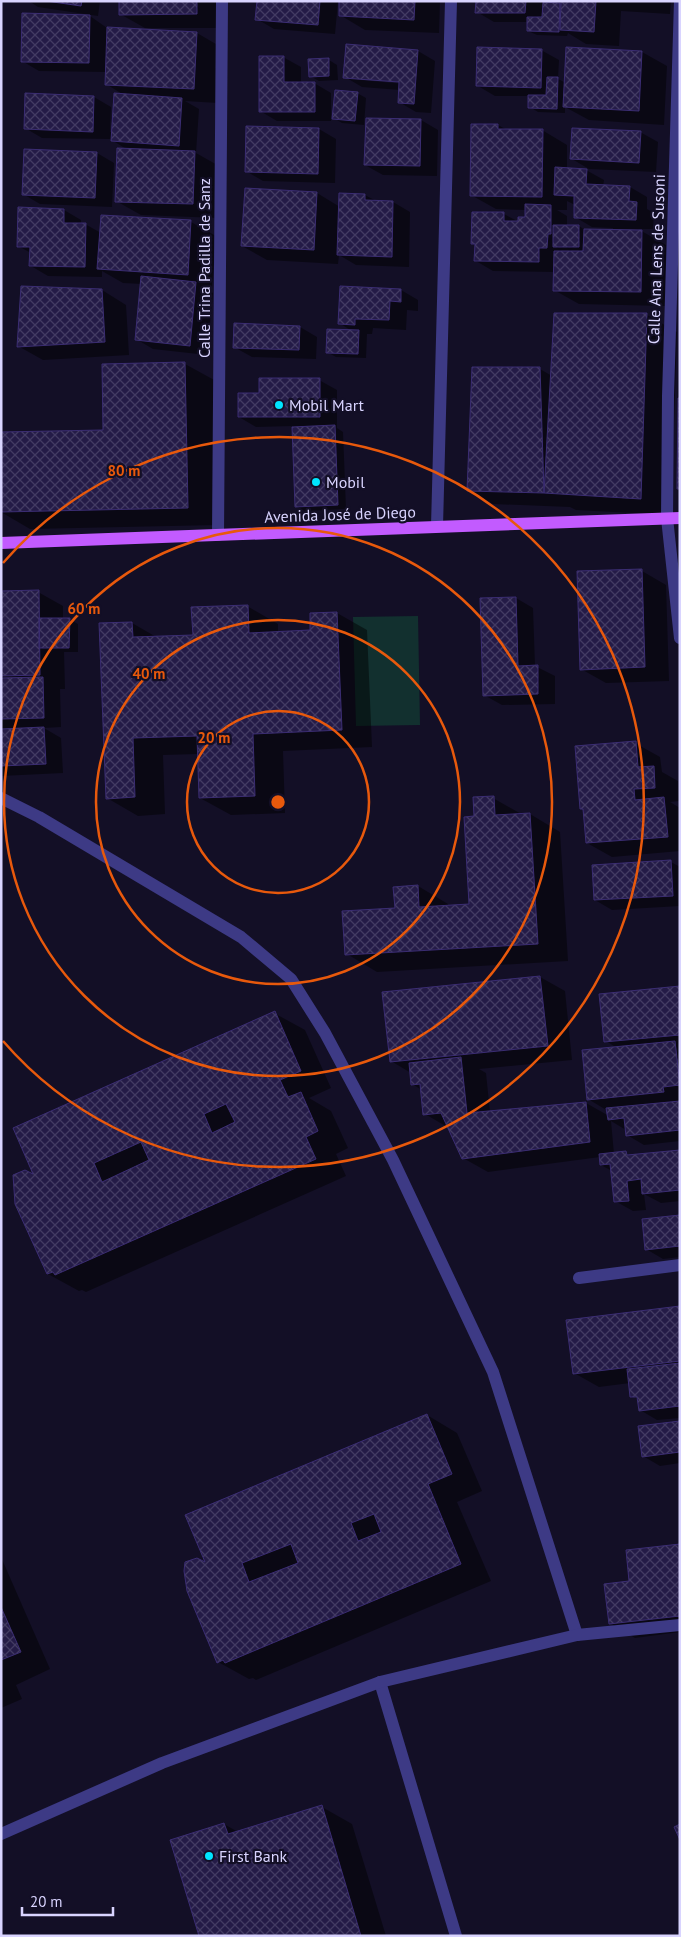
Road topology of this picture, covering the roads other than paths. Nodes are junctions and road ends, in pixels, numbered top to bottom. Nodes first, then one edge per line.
1 (222, 1) edge
2 (451, 1) edge
3 (680, 1) edge
4 (673, 518) edge
5 (437, 526) junction
6 (218, 536) junction
7 (1, 543) edge
8 (680, 638) edge
9 (1, 798) edge
10 (680, 1265) edge
11 (579, 1278) dead end
12 (680, 1624) edge
13 (578, 1635) junction
14 (380, 1682) junction
15 (1, 1834) edge
16 (456, 1936) edge

1 - 6 street, Calle Trina Padilla de Sanz
2 - 5 street
3 - 4 street, Calle Ana Lens de Susoni
4 - 5 main road, Avenida José de Diego
4 - 8 street, Calle Ana Lens de Susoni
5 - 6 main road, Avenida José de Diego
6 - 7 main road, Avenida José de Diego
9 - 13 street
10 - 11 street
12 - 13 street
13 - 14 street
14 - 15 street
14 - 16 street

